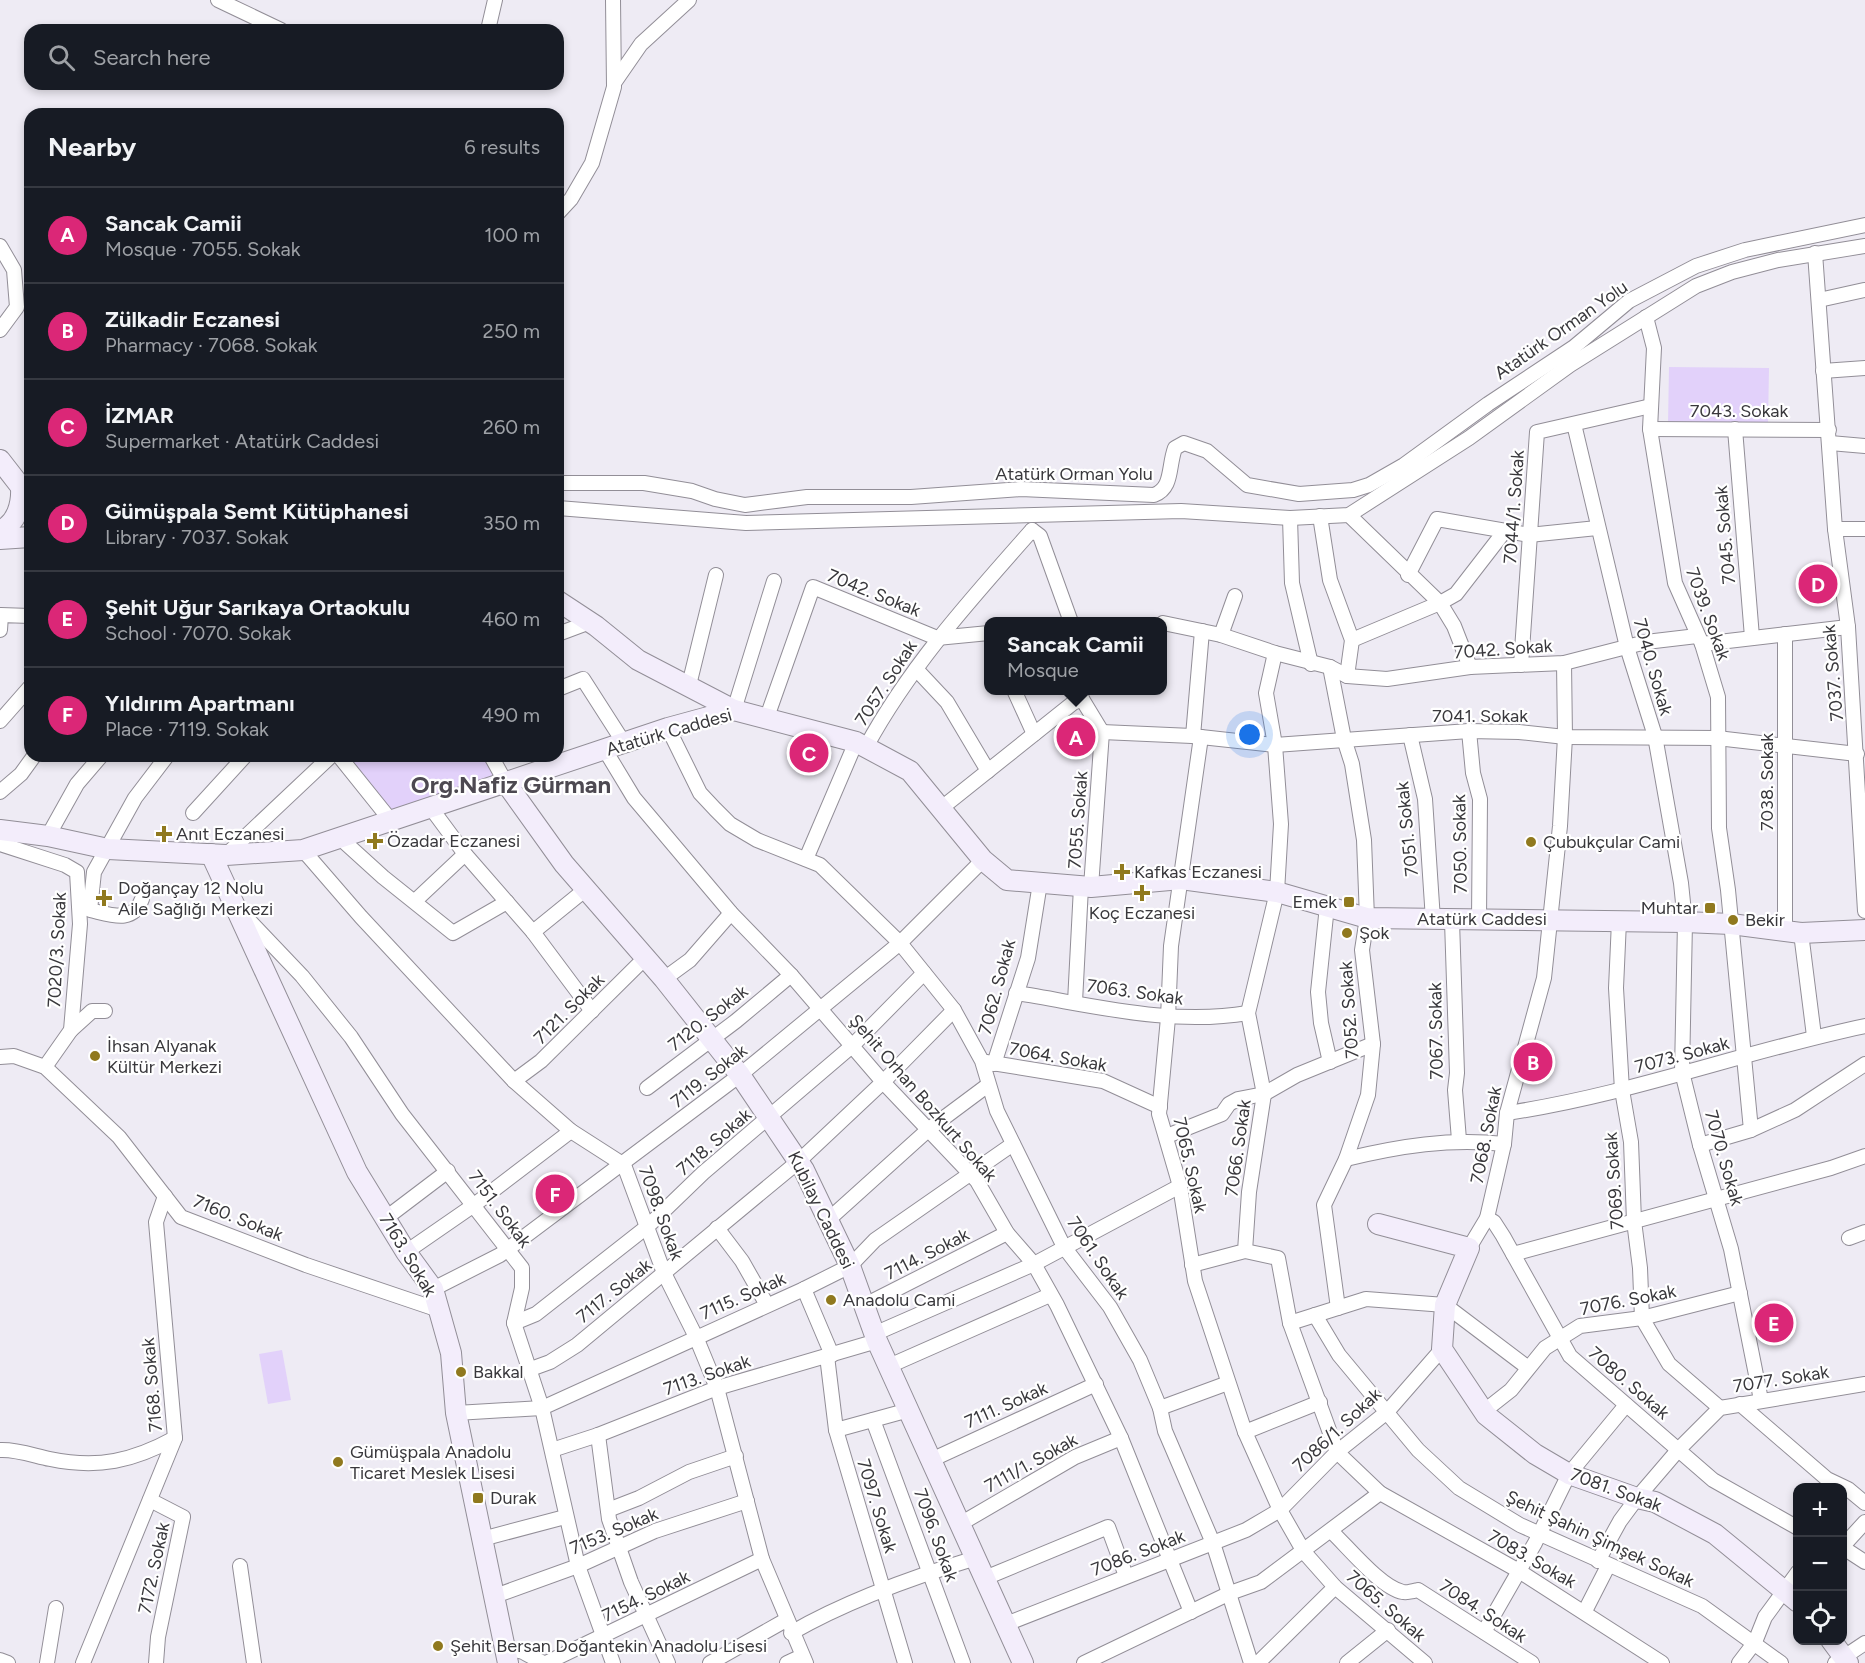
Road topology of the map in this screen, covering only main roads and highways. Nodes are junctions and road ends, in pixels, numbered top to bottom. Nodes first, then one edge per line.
1 (0, 460) edge
2 (24, 490) edge
3 (24, 494) edge
4 (15, 535) edge
5 (564, 605) edge
6 (734, 710) junction
7 (506, 783) junction
8 (0, 830) edge
9 (219, 855) junction
10 (1865, 930) edge
11 (1378, 1224) dead end
12 (1792, 1596) edge
13 (1833, 1645) edge
14 (507, 1656) edge
15 (1842, 1661) edge
16 (1023, 1663) edge

1 - 2 main road
3 - 4 main road
5 - 6 main road
6 - 7 main road, Atatürk Caddesi
6 - 10 main road, Atatürk Caddesi
7 - 9 main road, Atatürk Caddesi
7 - 16 main road, Kubilay Caddesi
8 - 9 main road, Atatürk Caddesi
9 - 14 main road, 7163. Sokak
11 - 12 main road, 7081. Sokak
13 - 15 main road

